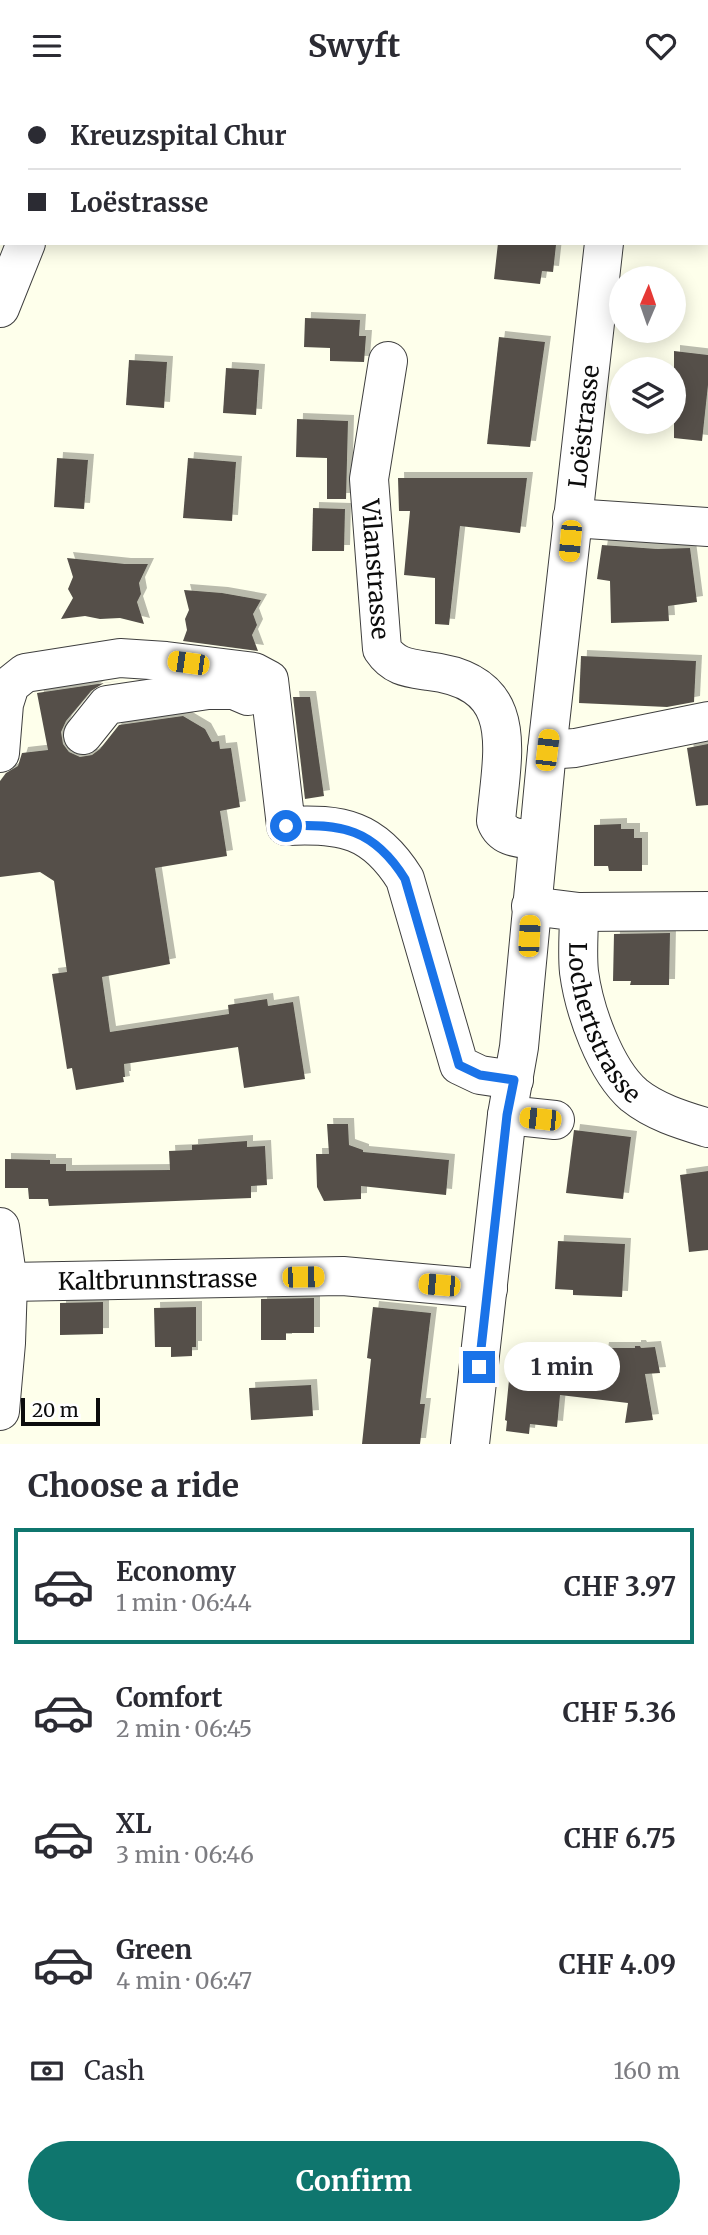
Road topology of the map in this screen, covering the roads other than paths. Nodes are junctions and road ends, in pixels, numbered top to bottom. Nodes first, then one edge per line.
1 (25, 245) edge
2 (604, 245) edge
3 (0, 308) edge
4 (388, 361) dead end
5 (572, 518) junction
6 (708, 527) edge
7 (274, 717) junction
8 (708, 721) edge
9 (83, 735) dead end
10 (547, 750) junction
11 (0, 753) edge
12 (537, 840) junction
13 (531, 906) junction
14 (708, 911) edge
15 (579, 912) junction
16 (511, 1097) junction
17 (555, 1120) dead end
18 (708, 1128) edge
19 (0, 1227) edge
20 (8, 1282) junction
21 (488, 1289) junction
22 (0, 1411) edge
23 (470, 1444) edge

1 - 3 street
2 - 5 street, Loëstrasse
4 - 12 street, Vilanstrasse
5 - 6 street
5 - 10 street, Loëstrasse
7 - 9 street
7 - 11 street
7 - 16 street
8 - 10 street
10 - 12 street, Loëstrasse
12 - 13 street, Loëstrasse
13 - 15 street, Lochertstrasse
13 - 16 street, Loëstrasse
14 - 15 street
15 - 18 street, Lochertstrasse
16 - 17 street
16 - 21 street, Loëstrasse
19 - 20 street
20 - 21 street, Kaltbrunnstrasse
20 - 22 street
21 - 23 street, Loëstrasse

